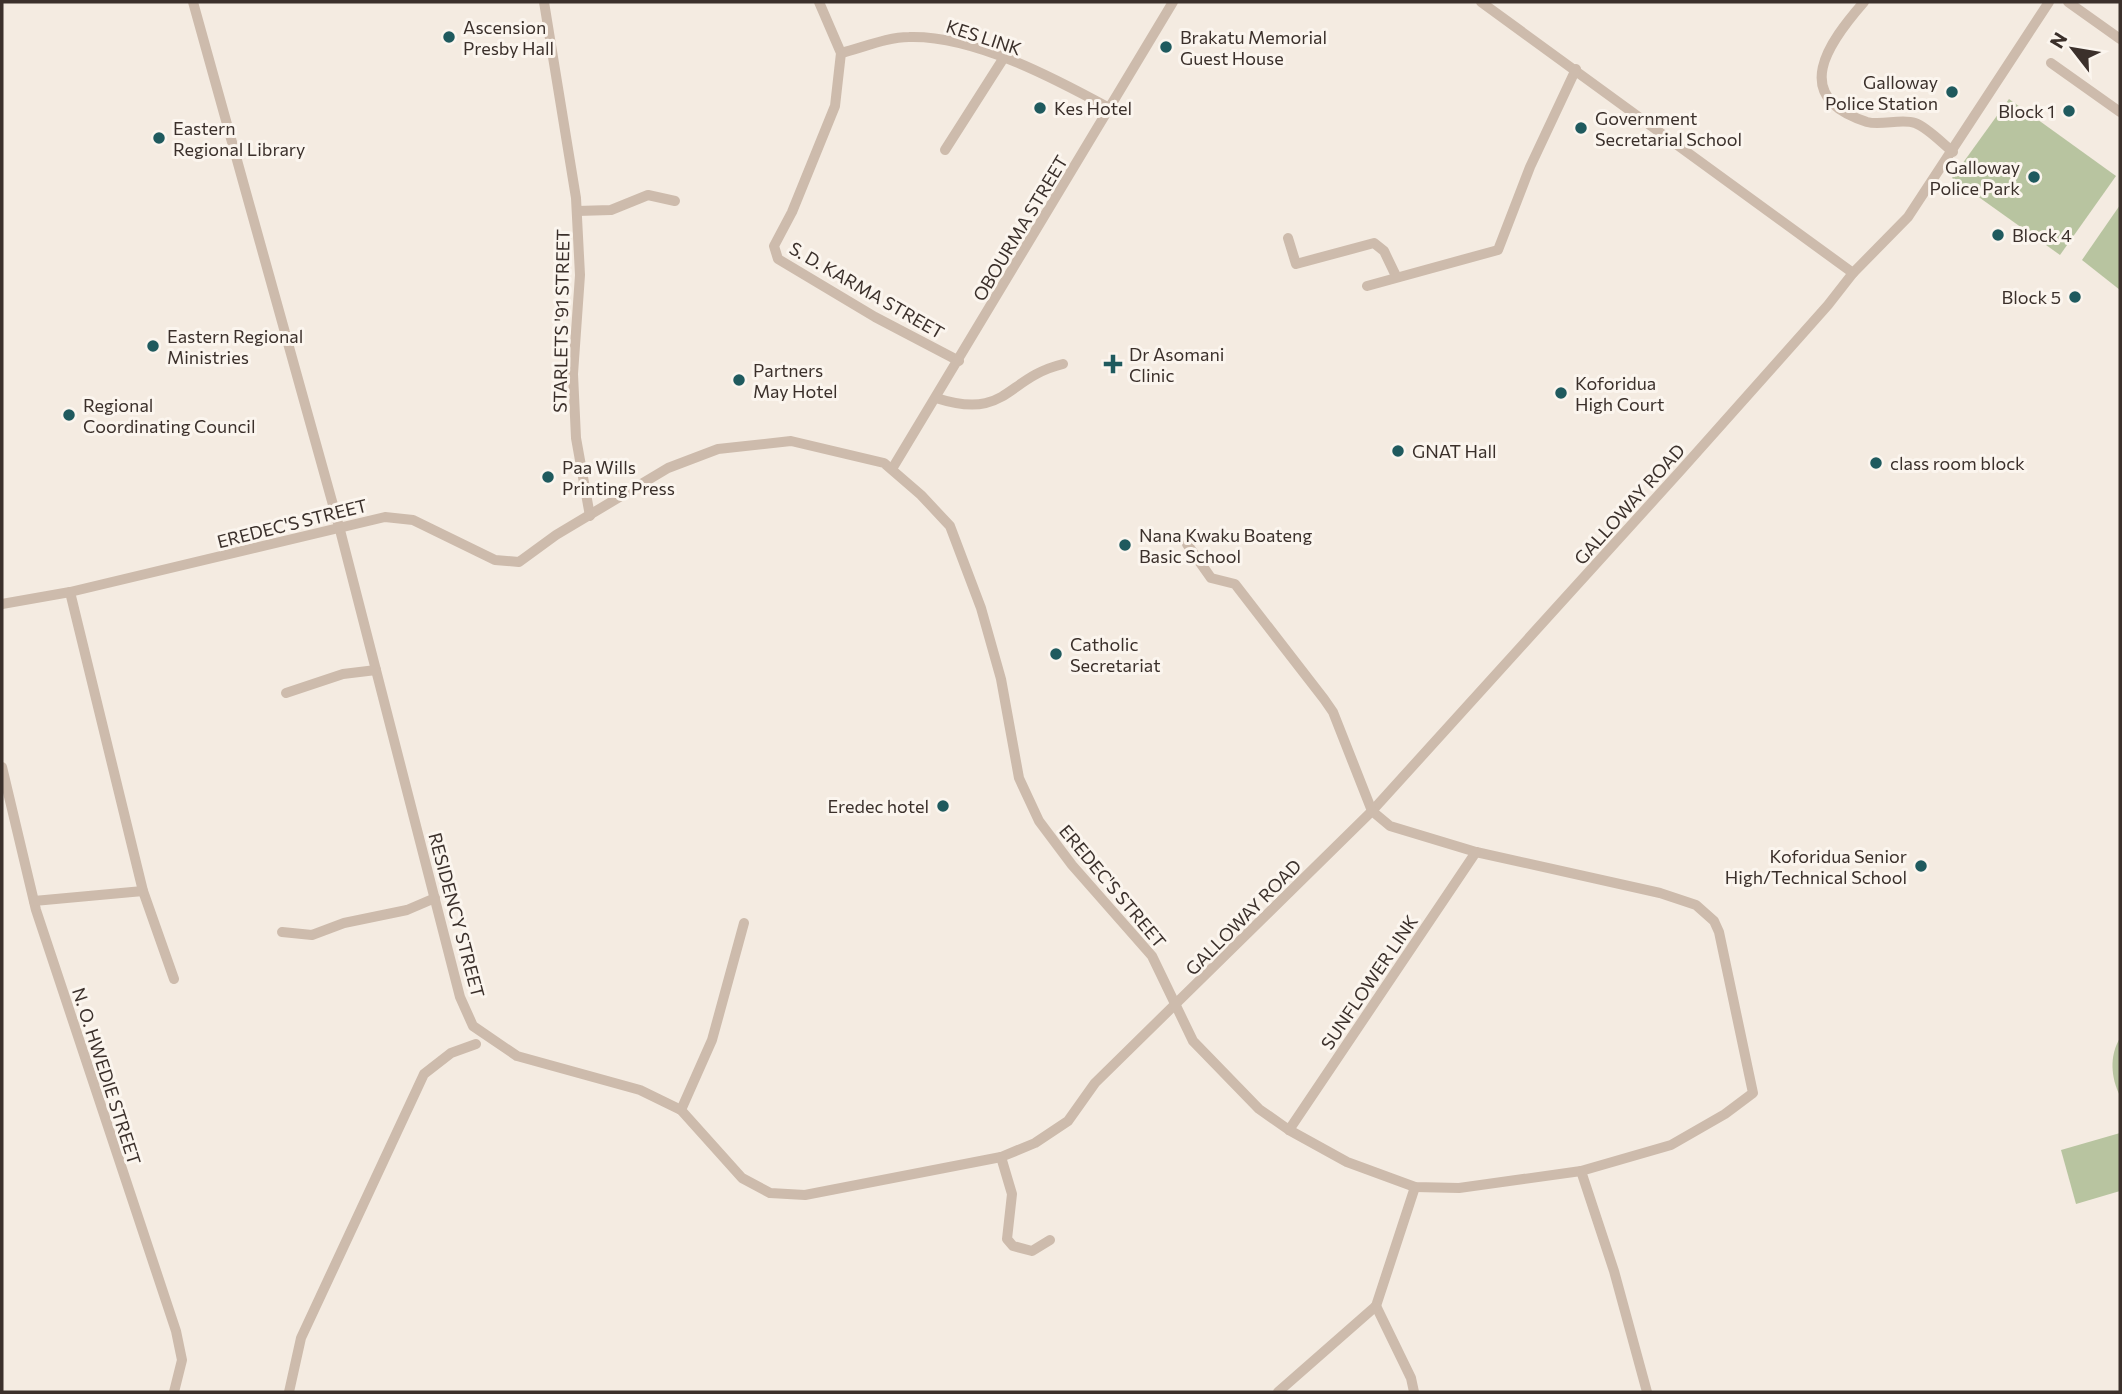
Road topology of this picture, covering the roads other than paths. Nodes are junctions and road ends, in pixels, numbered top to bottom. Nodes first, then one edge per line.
1 (193, 2) edge
2 (544, 2) edge
3 (819, 2) edge
4 (1173, 2) edge
5 (1864, 2) edge
6 (2049, 2) edge
7 (2068, 2) edge
8 (1484, 3) edge
9 (2120, 39) edge
10 (841, 53) junction
11 (1003, 59) junction
12 (2051, 63) dead end
13 (1576, 69) junction
14 (1109, 108) junction
15 (2120, 112) edge
16 (945, 150) dead end
17 (1953, 152) junction
18 (675, 201) dead end
19 (577, 211) junction
20 (1289, 238) dead end
21 (1853, 273) junction
22 (1396, 276) junction
23 (1367, 286) dead end
24 (959, 361) junction
25 (1063, 364) dead end
26 (936, 398) junction
27 (892, 468) junction
28 (590, 516) junction
29 (340, 530) junction
30 (1187, 544) dead end
31 (70, 592) junction
32 (2, 604) edge
33 (376, 670) junction
34 (286, 693) dead end
35 (2, 767) edge
36 (1371, 811) junction
37 (1476, 852) junction
38 (143, 891) junction
39 (435, 898) junction
40 (34, 901) junction
41 (744, 923) dead end
42 (282, 932) dead end
43 (174, 979) dead end
44 (1190, 992) joint
45 (1174, 1006) junction
46 (476, 1044) dead end
47 (681, 1110) junction
48 (1289, 1130) junction
49 (1001, 1157) junction
50 (1581, 1171) junction
51 (1415, 1187) junction
52 (1050, 1240) dead end
53 (1376, 1306) junction
54 (174, 1392) edge
55 (289, 1392) edge
56 (1278, 1392) edge
57 (1414, 1392) edge
58 (1647, 1392) edge

1 - 29 street, RESIDENCY STREET
2 - 19 street, STARLETS '91 STREET
3 - 10 street, S. D. KARMA STREET
4 - 14 street, OBOURMA STREET
5 - 17 street
6 - 17 street, GALLOWAY ROAD
7 - 9 street
8 - 13 street
10 - 11 street, KES LINK
10 - 24 street, S. D. KARMA STREET
11 - 14 street, KES LINK
11 - 16 street
12 - 15 street
13 - 21 street
13 - 22 street
14 - 24 street, OBOURMA STREET
17 - 21 street, GALLOWAY ROAD
18 - 19 street
19 - 28 street, STARLETS '91 STREET
20 - 22 street
21 - 36 street, GALLOWAY ROAD
22 - 23 street
24 - 26 street, OBOURMA STREET
25 - 26 street
26 - 27 street, OBOURMA STREET
27 - 28 street, EREDEC'S STREET
27 - 45 street, EREDEC'S STREET
28 - 29 street, EREDEC'S STREET
29 - 31 street, EREDEC'S STREET
29 - 33 street, RESIDENCY STREET
30 - 36 street
31 - 32 street, EREDEC'S STREET
31 - 38 street
33 - 34 street
33 - 39 street, RESIDENCY STREET
35 - 40 street, N. O. HWEDIE STREET
36 - 37 street
36 - 44 street, GALLOWAY ROAD
37 - 48 street, SUNFLOWER LINK
37 - 50 street, EREDEC'S STREET
38 - 40 street
38 - 43 street
39 - 42 street
39 - 47 street, RESIDENCY STREET
40 - 54 street, N. O. HWEDIE STREET
41 - 47 street
44 - 45 street, RESIDENCY STREET
45 - 48 street, EREDEC'S STREET
45 - 49 street, RESIDENCY STREET
46 - 55 street
47 - 49 street, RESIDENCY STREET
48 - 51 street, EREDEC'S STREET
49 - 52 street
50 - 51 street, EREDEC'S STREET
50 - 58 street
51 - 53 street
53 - 56 street
53 - 57 street

